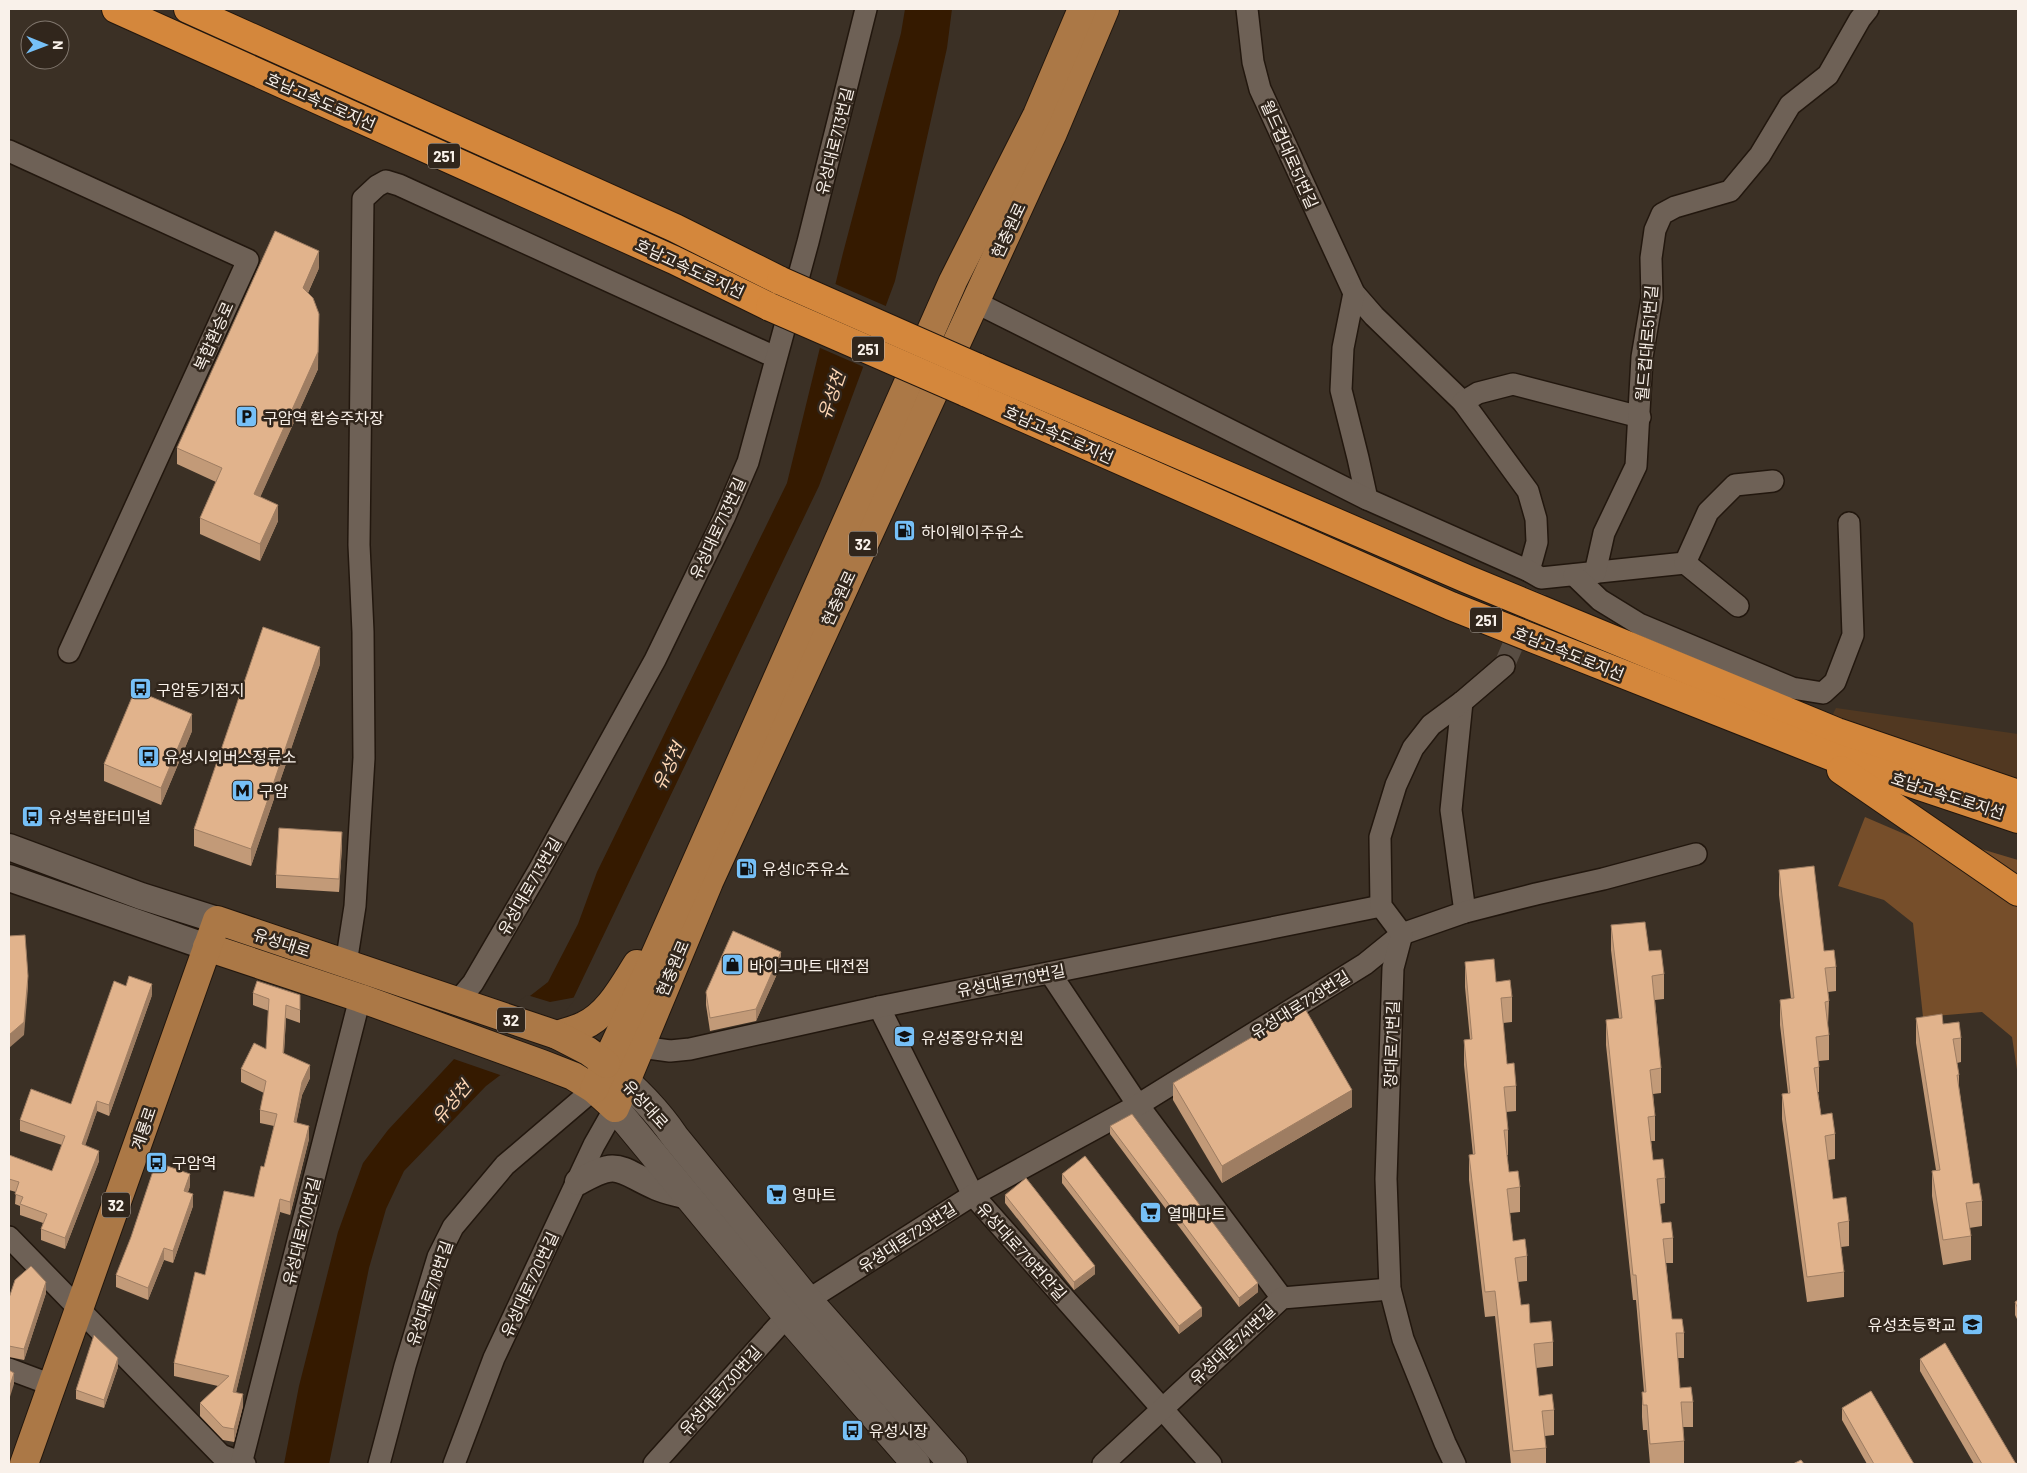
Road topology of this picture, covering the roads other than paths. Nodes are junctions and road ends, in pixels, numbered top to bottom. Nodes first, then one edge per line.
1 (116, 9) edge
2 (188, 9) edge
3 (866, 9) edge
4 (1082, 9) edge
5 (1105, 9) edge
6 (1247, 9) edge
7 (1868, 9) edge
8 (9, 150) edge
9 (1354, 293) junction
10 (975, 302) junction
11 (776, 357) junction
12 (1463, 402) junction
13 (1640, 417) junction
14 (1773, 481) dead end
15 (1367, 499) junction
16 (1849, 523) dead end
17 (1684, 563) junction
18 (1584, 574) junction
19 (1535, 580) junction
20 (1738, 606) dead end
21 (69, 652) dead end
22 (1504, 666) tunnel mouth
23 (1462, 702) junction
24 (1806, 747) junction
25 (2018, 794) edge
26 (2018, 819) edge
27 (9, 847) edge
28 (1696, 854) dead end
29 (691, 874) junction
30 (9, 878) edge
31 (2018, 892) edge
32 (1381, 906) junction
33 (1465, 912) junction
34 (217, 920) junction
35 (1402, 934) junction
36 (207, 947) junction
37 (346, 964) junction
38 (1050, 972) junction
39 (360, 998) junction
40 (462, 1003) junction
41 (879, 1007) junction
42 (557, 1035) junction
43 (641, 1047) junction
44 (606, 1064) junction
45 (626, 1081) junction
46 (594, 1089) junction
47 (1138, 1104) junction
48 (615, 1108) junction
49 (578, 1182) junction
50 (973, 1195) junction
51 (687, 1196) junction
52 (9, 1237) edge
53 (1390, 1288) junction
54 (1282, 1298) junction
55 (79, 1308) junction
56 (797, 1308) junction
57 (9, 1369) edge
58 (52, 1385) junction
59 (1163, 1409) junction
60 (24, 1464) edge
61 (242, 1464) edge
62 (379, 1464) edge
63 (454, 1464) edge
64 (654, 1464) edge
65 (916, 1464) edge
66 (953, 1464) edge
67 (1103, 1464) edge
68 (1211, 1464) edge
69 (1456, 1464) edge

1 - 24 highway, 호남고속도로지선 / 251, bridge
2 - 25 highway, 호남고속도로지선 / 251, bridge
3 - 11 street, 유성대로713번길
4 - 29 main road, 현충원로 / 32
5 - 10 main road, 현충원로 / 32
6 - 9 street, 월드컵대로51번길
7 - 13 street, 월드컵대로51번길
8 - 21 street, 복합환승로
9 - 12 street, 월드컵대로51번길
9 - 15 street
10 - 15 street
10 - 43 main road, 현충원로 / 32
11 - 37 street
11 - 40 street, 유성대로713번길
12 - 13 street, 월드컵대로51번길
12 - 19 street, 월드컵대로51번길
13 - 18 street, 월드컵대로51번길
14 - 17 street
15 - 19 street
16 - 18 street
17 - 18 street
17 - 20 street
18 - 19 street
22 - 23 street
23 - 32 street
23 - 33 street
24 - 26 highway, 호남고속도로지선 / 251
24 - 31 highway
27 - 34 street, 유성대로
28 - 33 street, 유성대로729번길
29 - 42 main road
29 - 44 main road
30 - 36 street
32 - 35 street
32 - 38 street, 유성대로719번길
33 - 35 street, 유성대로729번길
34 - 36 main road, 32
34 - 37 main road, 유성대로 / 32
35 - 47 street, 유성대로729번길
35 - 53 street, 장대로71번길
36 - 39 main road, 유성대로
36 - 55 main road, 계룡로 / 32
37 - 40 main road, 유성대로 / 32
38 - 41 street, 유성대로719번길
38 - 47 street
39 - 46 main road, 유성대로 / 32
39 - 61 street, 유성대로710번길
40 - 42 main road, 유성대로 / 32
41 - 43 street, 유성대로719번길
41 - 50 street, 유성대로719번안길
42 - 44 main road, 유성대로 / 32
43 - 45 main road, 현충원로 / 32
44 - 45 main road, 유성대로 / 32
44 - 46 main road
45 - 48 main road, 현충원로 / 32
45 - 56 main road, 유성대로 / 32
46 - 48 main road, 유성대로 / 32
46 - 62 street, 유성대로718번길
47 - 50 street, 유성대로729번길
47 - 54 street
48 - 49 street, 유성대로720번길
48 - 51 main road, 유성대로 / 32
49 - 51 street
49 - 63 street, 유성대로720번길
50 - 56 street, 유성대로729번길
50 - 59 street, 유성대로719번안길
51 - 56 main road, 유성대로 / 32
52 - 55 street
53 - 54 street, 유성대로741번길
53 - 69 street, 장대로71번길
54 - 59 street, 유성대로741번길
55 - 58 main road, 계룡로 / 32
55 - 61 street
56 - 64 street, 유성대로730번길
56 - 65 main road, 유성대로 / 32
56 - 66 main road, 유성대로 / 32
57 - 58 street
58 - 60 main road, 계룡로 / 32
59 - 67 street, 유성대로741번길
59 - 68 street, 유성대로719번안길

